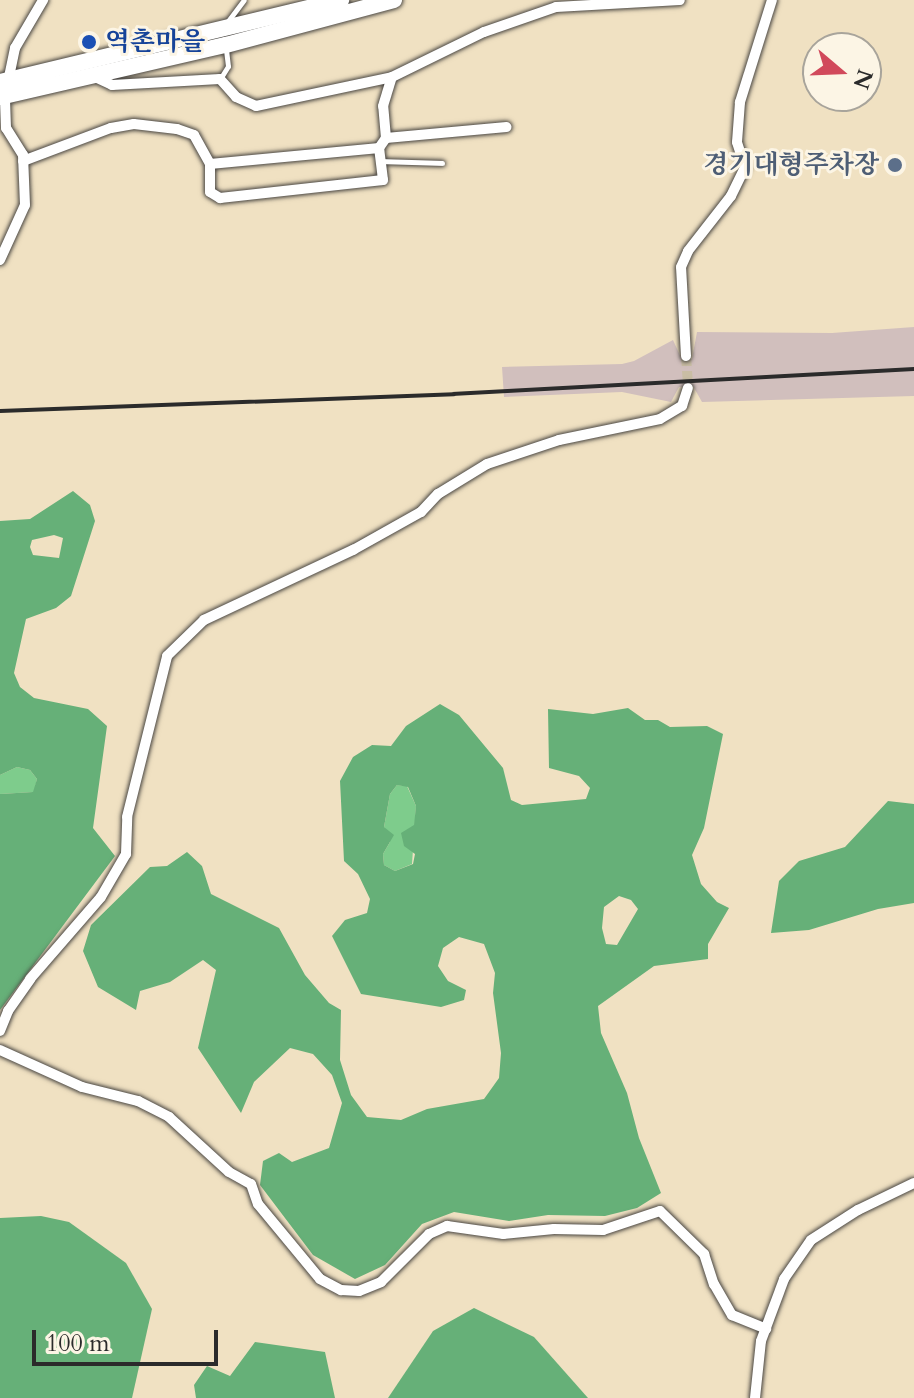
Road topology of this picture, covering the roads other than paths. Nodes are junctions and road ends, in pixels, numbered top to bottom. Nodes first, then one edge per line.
1 (43, 0) edge
2 (244, 0) edge
3 (394, 0) edge
4 (680, 0) edge
5 (772, 0) edge
6 (332, 1) edge
7 (222, 38) junction
8 (94, 76) junction
9 (392, 77) junction
10 (220, 79) junction
11 (3, 89) edge
12 (507, 127) dead end
13 (386, 138) junction
14 (379, 148) junction
15 (23, 161) junction
16 (380, 161) junction
17 (442, 163) dead end
18 (210, 164) junction
19 (0, 260) edge
20 (686, 356) tunnel mouth
21 (688, 388) tunnel mouth
22 (0, 1031) edge
23 (0, 1050) edge
24 (914, 1183) edge
25 (766, 1329) junction
26 (755, 1398) edge

1 - 11 street
2 - 7 lane
3 - 7 main road
4 - 9 street
5 - 20 street
6 - 7 main road
7 - 8 main road
7 - 10 lane
7 - 11 main road
8 - 10 street
8 - 11 main road
9 - 10 street
9 - 13 street
11 - 15 street
12 - 13 street
13 - 14 street
14 - 16 street
14 - 18 street
15 - 18 street
15 - 19 street
16 - 17 lane
16 - 18 street
21 - 22 street
23 - 25 street
24 - 25 street
25 - 26 street

